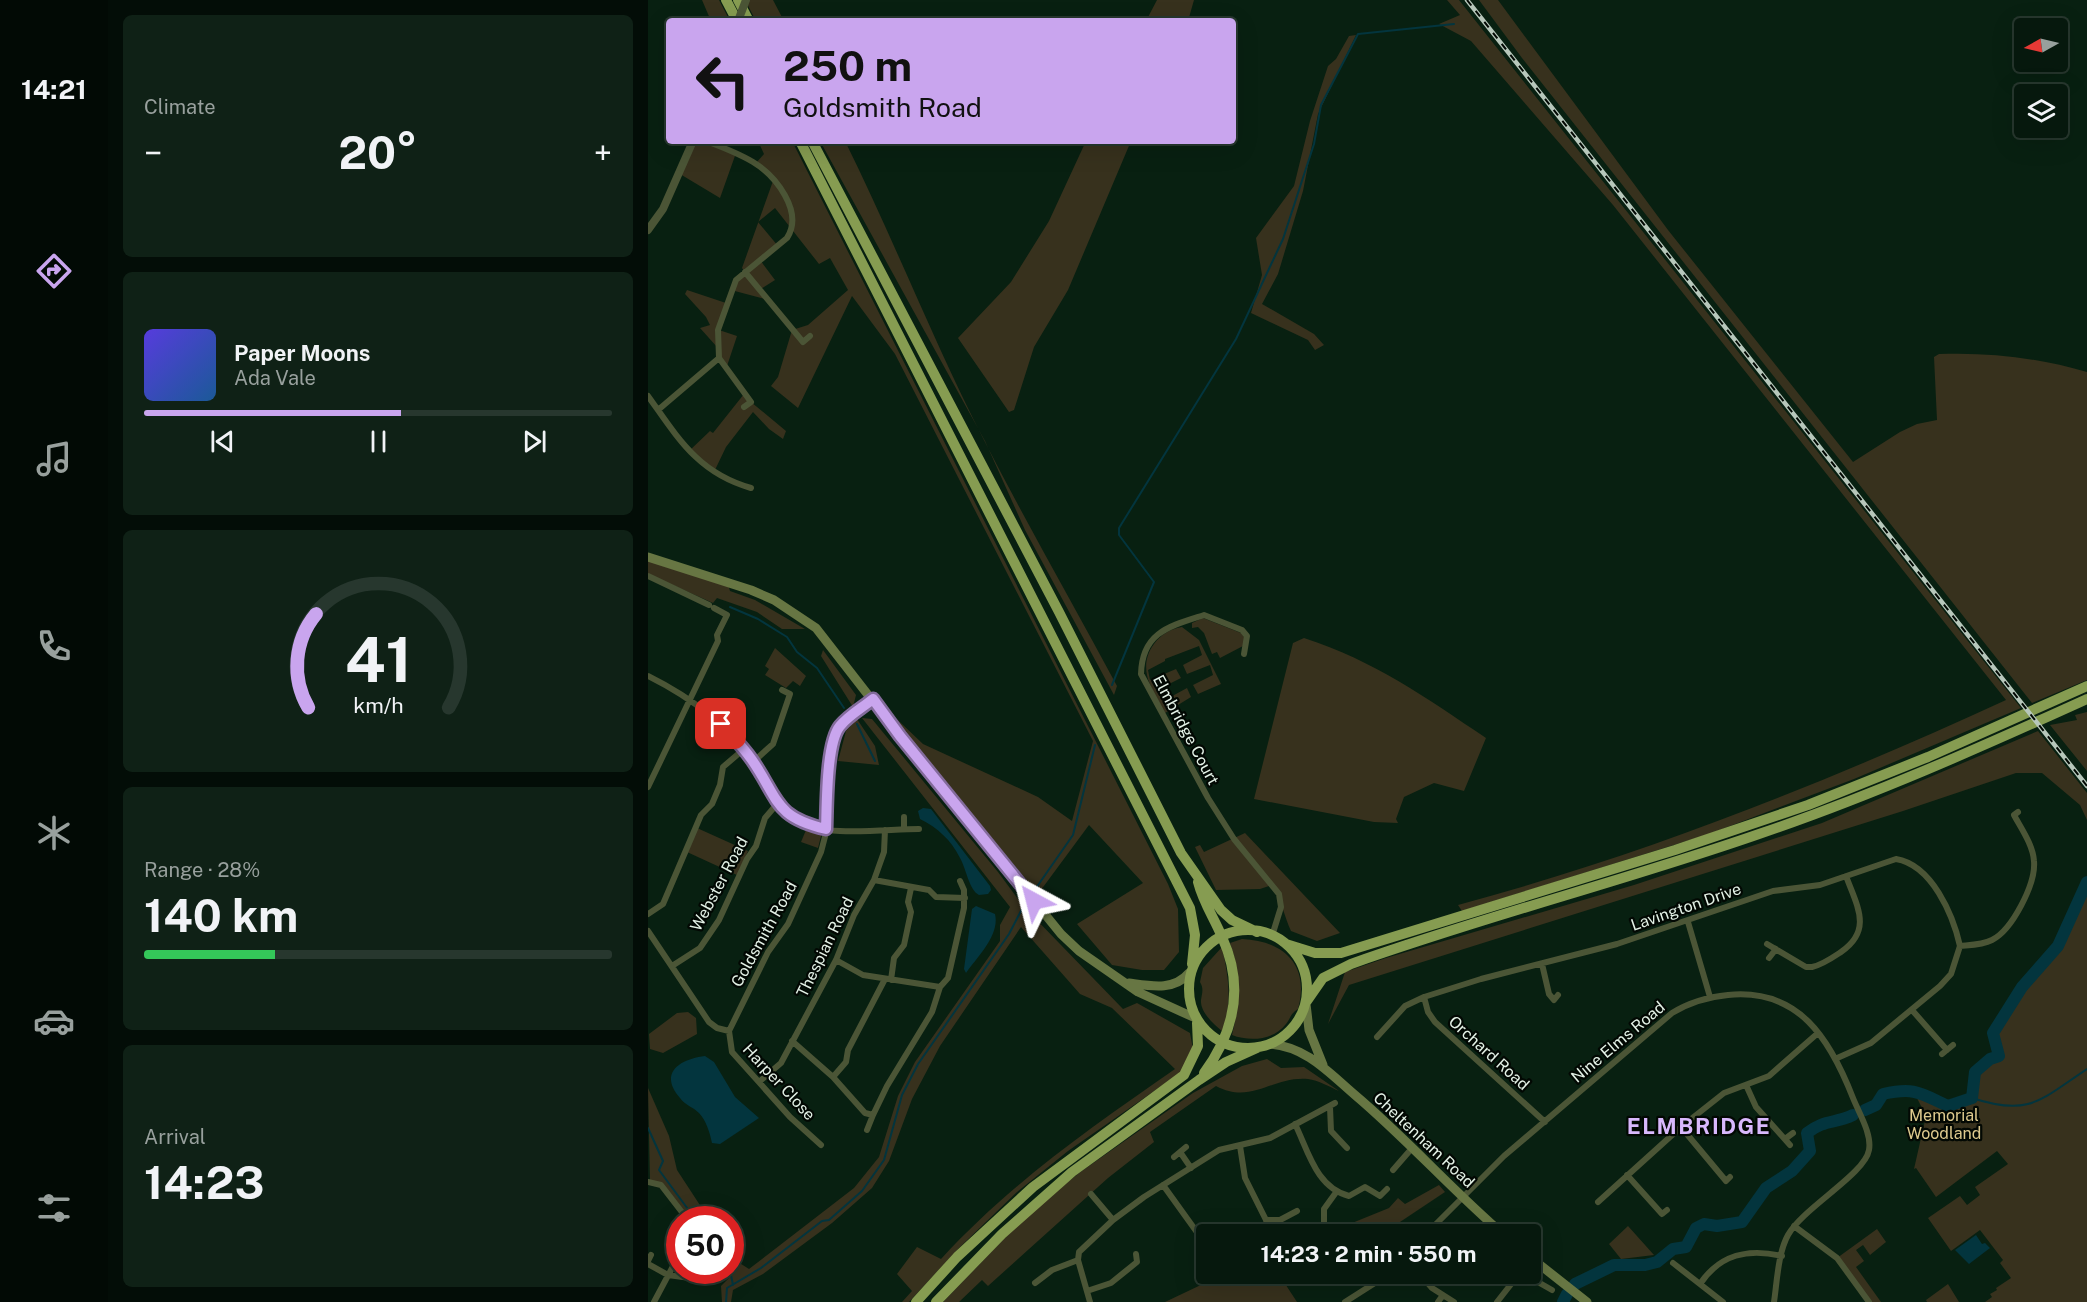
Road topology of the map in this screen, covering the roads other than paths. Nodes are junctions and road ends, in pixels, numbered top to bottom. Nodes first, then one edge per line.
1 (726, 0) edge
2 (738, 0) edge
3 (746, 0) edge
4 (735, 18) edge
5 (738, 18) edge
6 (747, 18) edge
7 (692, 144) edge
8 (713, 144) edge
9 (802, 144) edge
10 (814, 144) edge
11 (648, 230) edge
12 (745, 272) junction
13 (810, 336) dead end
14 (719, 358) junction
15 (648, 396) edge
16 (744, 408) dead end
17 (658, 410) junction
18 (751, 488) dead end
19 (648, 557) edge
20 (648, 576) edge
21 (1244, 654) dead end
22 (648, 676) edge
23 (2087, 686) edge
24 (782, 690) dead end
25 (690, 699) junction
26 (873, 699) junction
27 (2087, 699) edge
28 (744, 749) junction
29 (753, 762) junction
30 (648, 787) edge
31 (777, 804) junction
32 (2014, 815) dead end
33 (904, 817) dead end
34 (826, 829) junction
35 (904, 829) junction
36 (919, 829) dead end
37 (885, 830) junction
38 (1196, 874) junction
39 (1846, 876) junction
40 (874, 879) junction
41 (960, 880) dead end
42 (911, 888) junction
43 (965, 898) junction
44 (648, 914) edge
45 (1688, 922) junction
46 (648, 931) edge
47 (1257, 932) junction
48 (1272, 936) junction
49 (1222, 937) junction
50 (1286, 944) junction
51 (1767, 944) dead end
52 (1960, 946) junction
53 (1776, 949) junction
54 (1818, 954) dead end
55 (1770, 958) dead end
56 (836, 960) junction
57 (1823, 962) junction
58 (1542, 964) junction
59 (672, 966) junction
60 (1190, 968) junction
61 (888, 979) junction
62 (1127, 983) junction
63 (939, 987) junction
64 (1424, 997) junction
65 (1710, 997) junction
66 (1554, 1000) dead end
67 (1307, 1003) junction
68 (1912, 1010) junction
69 (1195, 1020) junction
70 (729, 1031) junction
71 (1818, 1033) junction
72 (1377, 1037) dead end
73 (792, 1041) junction
74 (1224, 1041) junction
75 (1270, 1044) junction
76 (1257, 1048) junction
77 (1947, 1050) dead end
78 (1835, 1059) junction
79 (1324, 1067) junction
80 (833, 1077) junction
81 (1199, 1080) junction
82 (759, 1082) junction
83 (1746, 1084) junction
84 (1721, 1085) dead end
85 (1724, 1093) junction
86 (873, 1115) junction
87 (1545, 1122) junction
88 (1295, 1124) junction
89 (1681, 1127) junction
90 (867, 1130) dead end
91 (1793, 1133) dead end
92 (821, 1145) dead end
93 (1240, 1146) junction
94 (1413, 1146) junction
95 (1186, 1147) dead end
96 (1347, 1148) dead end
97 (1398, 1164) junction
98 (1191, 1168) junction
99 (1393, 1170) dead end
100 (1404, 1170) dead end
101 (648, 1173) edge
102 (1627, 1175) junction
103 (649, 1181) edge
104 (1726, 1181) dead end
105 (1163, 1185) junction
106 (1387, 1189) dead end
107 (1336, 1191) junction
108 (1091, 1194) dead end
109 (1462, 1196) junction
110 (1105, 1197) dead end
111 (1099, 1202) junction
112 (1599, 1202) dead end
113 (677, 1206) edge
114 (1297, 1210) dead end
115 (1662, 1215) dead end
116 (1113, 1220) junction
117 (1266, 1220) junction
118 (1267, 1224) edge
119 (1324, 1224) edge
120 (1435, 1224) edge
121 (1492, 1224) edge
122 (1794, 1226) junction
123 (1196, 1229) edge
124 (1136, 1254) dead end
125 (1782, 1256) junction
126 (649, 1260) edge
127 (1078, 1260) junction
128 (1137, 1262) junction
129 (1673, 1263) dead end
130 (1144, 1266) dead end
131 (1541, 1266) edge
132 (666, 1273) edge
133 (1043, 1277) junction
134 (666, 1279) edge
135 (1035, 1283) dead end
136 (1048, 1283) dead end
137 (1373, 1284) edge
138 (1429, 1284) edge
139 (1511, 1284) edge
140 (1541, 1284) edge
141 (1700, 1284) junction
142 (1552, 1290) dead end
143 (1087, 1292) junction
144 (1443, 1295) junction
145 (654, 1302) edge
146 (916, 1302) edge
147 (936, 1302) edge
148 (1090, 1302) edge
149 (1345, 1302) edge
150 (1438, 1302) edge
151 (1454, 1302) edge
152 (1497, 1302) edge
153 (1587, 1302) edge
154 (1723, 1302) edge
155 (1774, 1302) edge
156 (1869, 1302) edge

1 - 4 highway
2 - 6 highway
3 - 5 street, bridge
7 - 11 street
8 - 12 street
9 - 60 highway
10 - 38 highway
12 - 13 street
12 - 14 street
14 - 16 street
14 - 17 street
15 - 17 street
17 - 18 street
19 - 26 main road
20 - 25 street
21 - 48 street, Elmbridge Court
22 - 25 street
23 - 50 highway
24 - 29 street
25 - 28 street
25 - 30 street
26 - 34 street, Goldsmith Road
26 - 62 main road
27 - 67 highway
28 - 29 street
28 - 44 street
29 - 31 street
31 - 34 street
31 - 59 street, Webster Road
32 - 52 street
33 - 35 street
34 - 37 street
34 - 70 street, Goldsmith Road
35 - 36 street
35 - 37 street
37 - 40 street, Thespian Road
38 - 47 highway
38 - 49 highway
39 - 45 street, Lavington Drive
39 - 52 street, Lavington Drive
39 - 57 street
40 - 42 street
40 - 56 street, Thespian Road
41 - 43 street
42 - 43 street
42 - 61 street
43 - 63 street
45 - 58 street, Lavington Drive
45 - 65 street
46 - 59 street
47 - 48 highway
47 - 49 highway
48 - 50 highway
49 - 60 highway
49 - 74 highway
50 - 67 highway
51 - 53 street
52 - 68 street
53 - 55 street
53 - 57 street
54 - 57 street
56 - 61 street
56 - 73 street, Thespian Road
58 - 64 street, Lavington Drive
58 - 66 street
59 - 70 street
60 - 62 main road
60 - 69 highway
61 - 63 street
61 - 80 street
62 - 69 main road
63 - 86 street
64 - 72 street, Lavington Drive
64 - 87 street, Orchard Road
65 - 71 street, Nine Elms Road
65 - 87 street, Nine Elms Road
67 - 75 highway
67 - 79 main road, Cheltenham Road
68 - 77 street
68 - 78 street
69 - 74 highway
69 - 146 highway
70 - 82 street, Harper Close
71 - 78 street, Nine Elms Road
71 - 83 street
73 - 80 street
73 - 82 street, Thespian Road
74 - 76 highway
74 - 81 highway
75 - 76 highway
75 - 79 main road, Cheltenham Road
76 - 81 highway
78 - 122 street, Nine Elms Road
79 - 94 main road, Cheltenham Road
80 - 86 street
81 - 147 highway
82 - 92 street, Harper Close
83 - 85 street
83 - 91 street
84 - 85 street
85 - 89 street
86 - 90 street
87 - 109 street, Nine Elms Road
88 - 93 street
88 - 96 street
88 - 107 street
89 - 102 street
89 - 104 street
93 - 98 street
93 - 117 street
94 - 97 street
94 - 109 main road, Cheltenham Road
95 - 98 street
97 - 99 street
97 - 100 street
98 - 105 street
101 - 103 street
102 - 112 street
102 - 115 street
103 - 113 street
105 - 116 street
105 - 123 street
106 - 107 street
107 - 119 street
108 - 111 street
109 - 120 street, Nine Elms Road
109 - 121 main road, Cheltenham Road
110 - 111 street
111 - 116 street
114 - 117 street
116 - 127 street
117 - 118 street
122 - 125 street
122 - 156 street
124 - 128 street
125 - 141 street
125 - 155 street
126 - 132 street
127 - 133 street
127 - 143 street
128 - 130 street
128 - 143 street
129 - 141 street
131 - 153 main road
133 - 135 street
133 - 136 street
134 - 145 street
137 - 149 street
138 - 144 street
139 - 152 street
140 - 142 street
141 - 154 street
143 - 148 street
144 - 150 street
144 - 151 street

